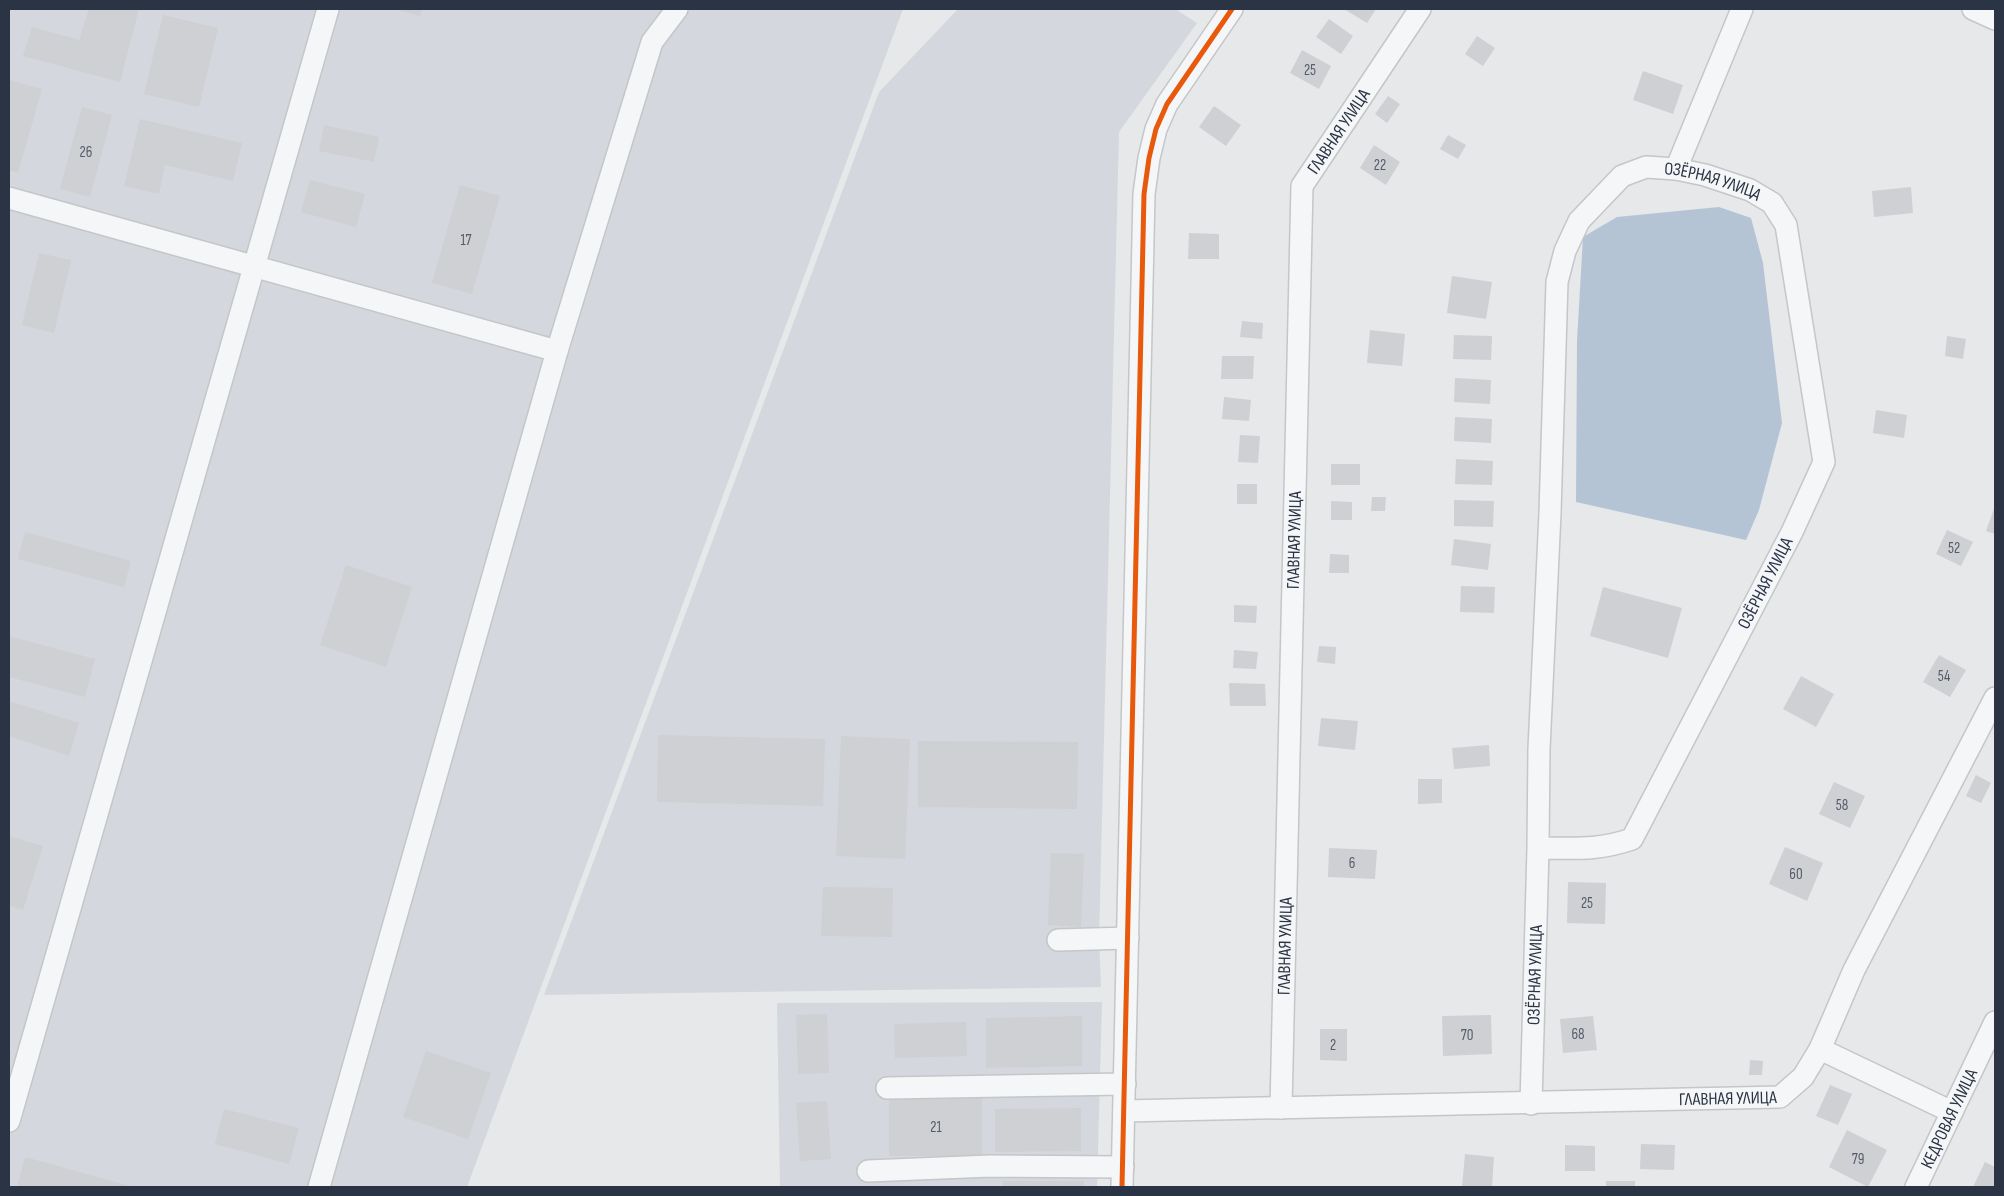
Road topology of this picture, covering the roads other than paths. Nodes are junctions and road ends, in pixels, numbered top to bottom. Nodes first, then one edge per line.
1 (328, 9) edge
2 (677, 9) edge
3 (1232, 9) edge
4 (1420, 9) edge
5 (1742, 9) edge
6 (1972, 9) edge
7 (1995, 18) edge
8 (1676, 169) junction
9 (9, 198) edge
10 (255, 267) junction
11 (557, 351) junction
12 (1995, 698) edge
13 (1538, 848) junction
14 (1128, 938) junction
15 (1058, 940) dead end
16 (1995, 1022) edge
17 (1820, 1049) junction
18 (1125, 1084) junction
19 (887, 1088) dead end
20 (1531, 1104) junction
21 (1280, 1108) junction
22 (1124, 1111) junction
23 (1952, 1112) junction
24 (9, 1121) edge
25 (868, 1171) dead end
26 (1123, 1177) edge
27 (318, 1187) edge
28 (1916, 1187) edge

1 - 10 street
2 - 11 street
3 - 14 street
4 - 21 street, ГЛАВНАЯ УЛИЦА
5 - 8 street
6 - 7 street
8 - 13 street, ОЗЁРНАЯ УЛИЦА
8 - 13 street, ОЗЁРНАЯ УЛИЦА
9 - 10 street
10 - 11 street
10 - 24 street
11 - 27 street
12 - 17 street, ГЛАВНАЯ УЛИЦА
13 - 20 street, ОЗЁРНАЯ УЛИЦА
14 - 15 street
14 - 18 street
16 - 23 street, КЕДРОВАЯ УЛИЦА
17 - 20 street, ГЛАВНАЯ УЛИЦА
17 - 23 street
18 - 19 street
18 - 22 street
20 - 21 street, ГЛАВНАЯ УЛИЦА
21 - 22 street, ГЛАВНАЯ УЛИЦА
22 - 26 street
23 - 28 street, КЕДРОВАЯ УЛИЦА
25 - 26 street

